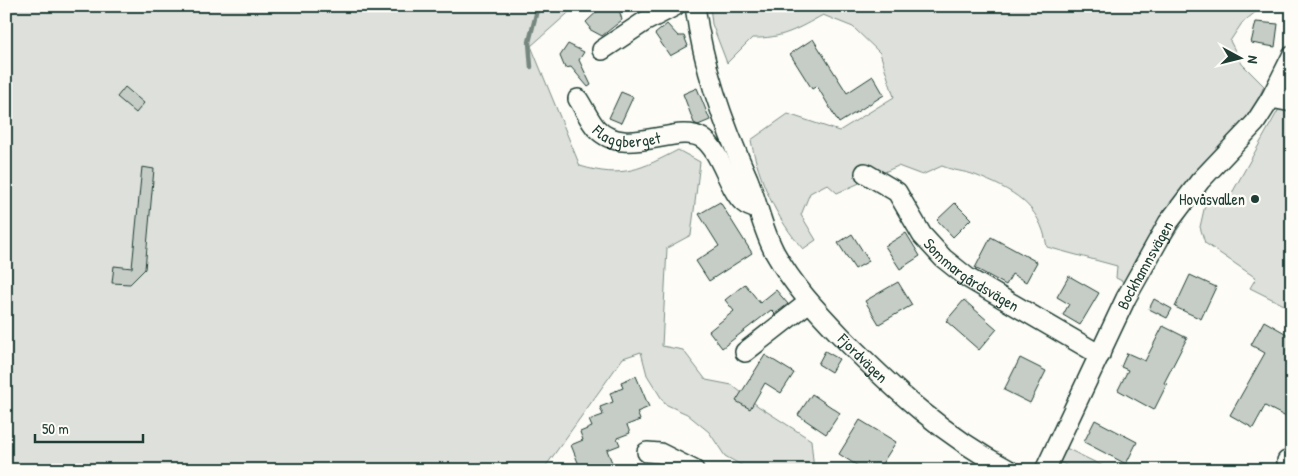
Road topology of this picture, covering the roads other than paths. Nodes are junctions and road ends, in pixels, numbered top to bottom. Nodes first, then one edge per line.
1 (675, 6) edge
2 (695, 6) edge
3 (602, 50) dead end
4 (1292, 56) edge
5 (1271, 98) junction
6 (578, 99) dead end
7 (1292, 102) edge
8 (865, 173) dead end
9 (757, 209) junction
10 (809, 302) junction
11 (745, 352) dead end
12 (1100, 355) junction
13 (647, 452) dead end
14 (694, 470) edge
15 (1008, 470) edge
16 (1045, 470) edge

1 - 3 street
2 - 9 street, Fjordvägen
4 - 5 street, Bockhamnsvägen
5 - 7 street
5 - 12 street, Bockhamnsvägen
6 - 9 street, Flaggberget
8 - 12 street, Sommargårdsvägen
9 - 10 street, Fjordvägen
10 - 11 street
10 - 15 street, Fjordvägen
12 - 16 street, Bockhamnsvägen
13 - 14 street

